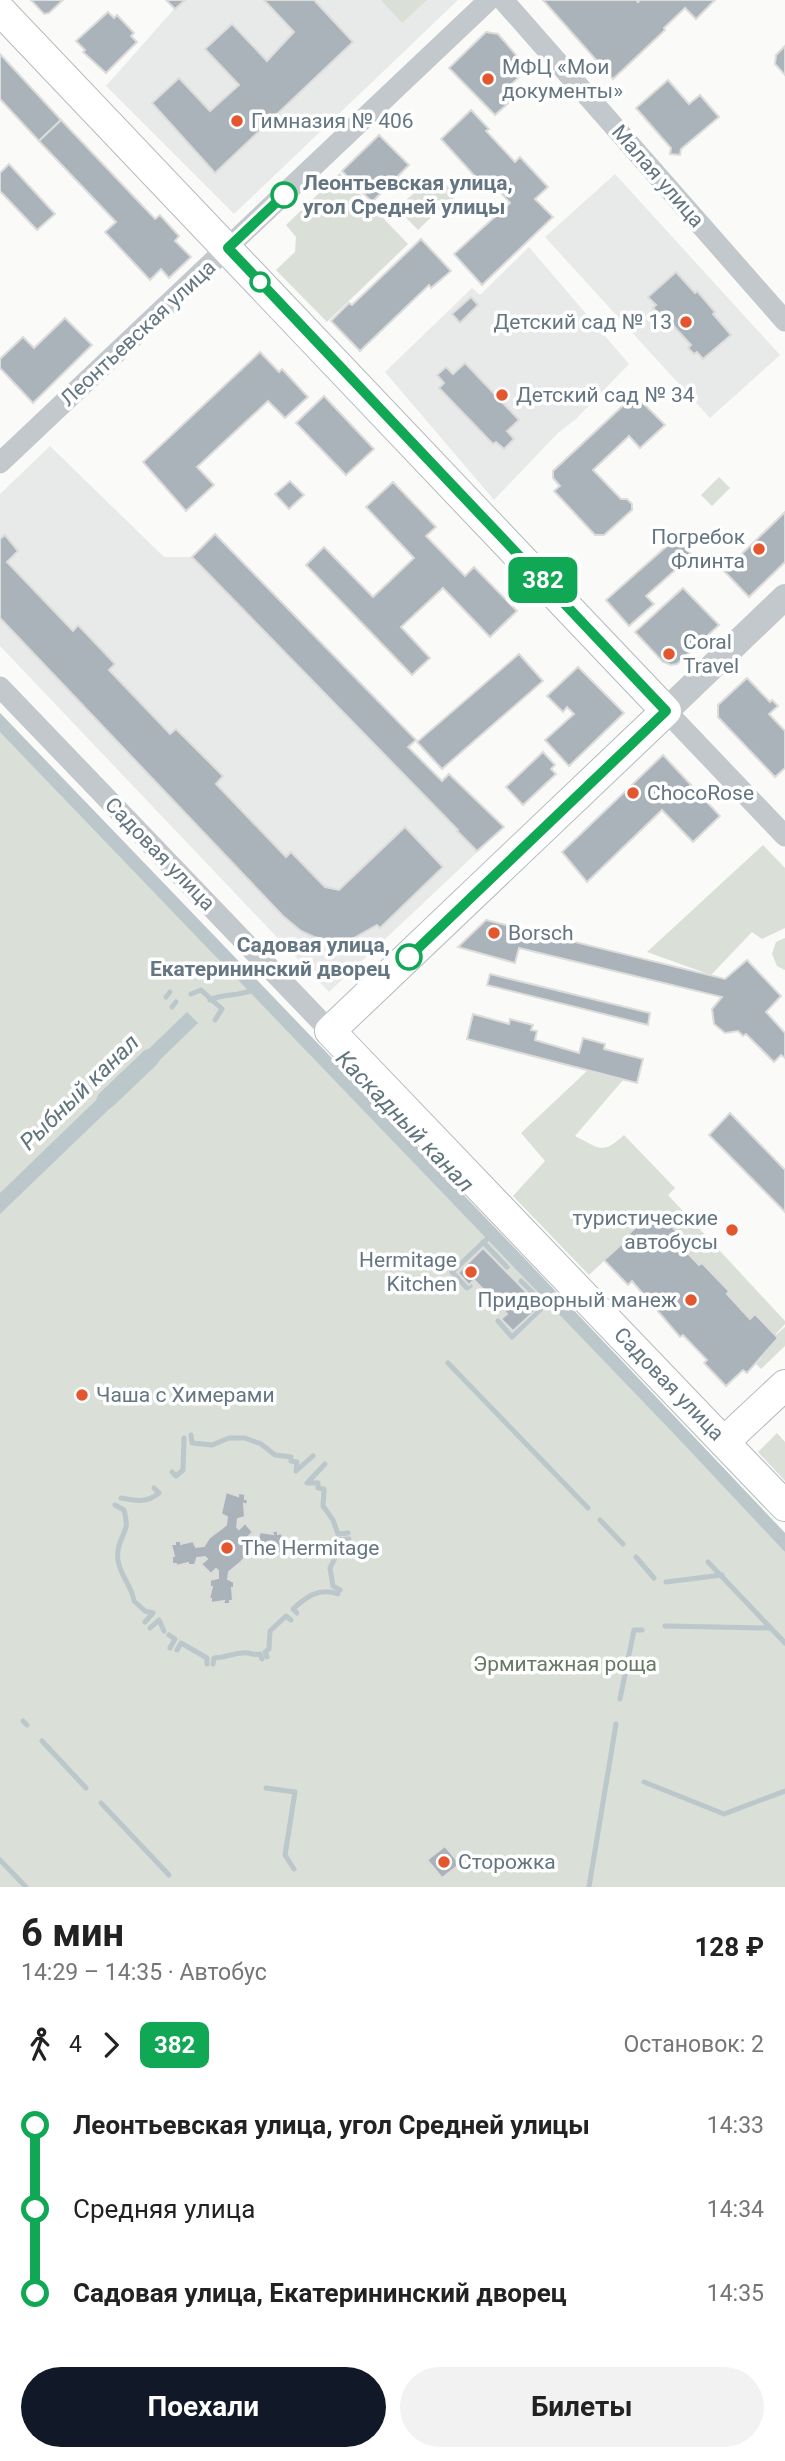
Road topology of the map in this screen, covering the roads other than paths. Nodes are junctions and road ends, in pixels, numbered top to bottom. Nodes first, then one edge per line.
1 (489, 0) edge
2 (503, 0) edge
3 (0, 10) edge
4 (228, 248) junction
5 (785, 321) edge
6 (0, 463) edge
7 (785, 597) edge
8 (0, 687) edge
9 (666, 711) junction
10 (785, 836) edge
11 (330, 1031) junction
12 (785, 1385) edge
13 (724, 1442) junction
14 (785, 1506) edge

1 - 4 street, Леонтьевская улица
2 - 5 street, Малая улица
3 - 4 main road
4 - 6 street, Леонтьевская улица
4 - 9 main road
7 - 9 street
8 - 11 street, Садовая улица
9 - 10 street
9 - 11 main road
11 - 13 main road, Садовая улица
12 - 13 main road
13 - 14 main road, Садовая улица

